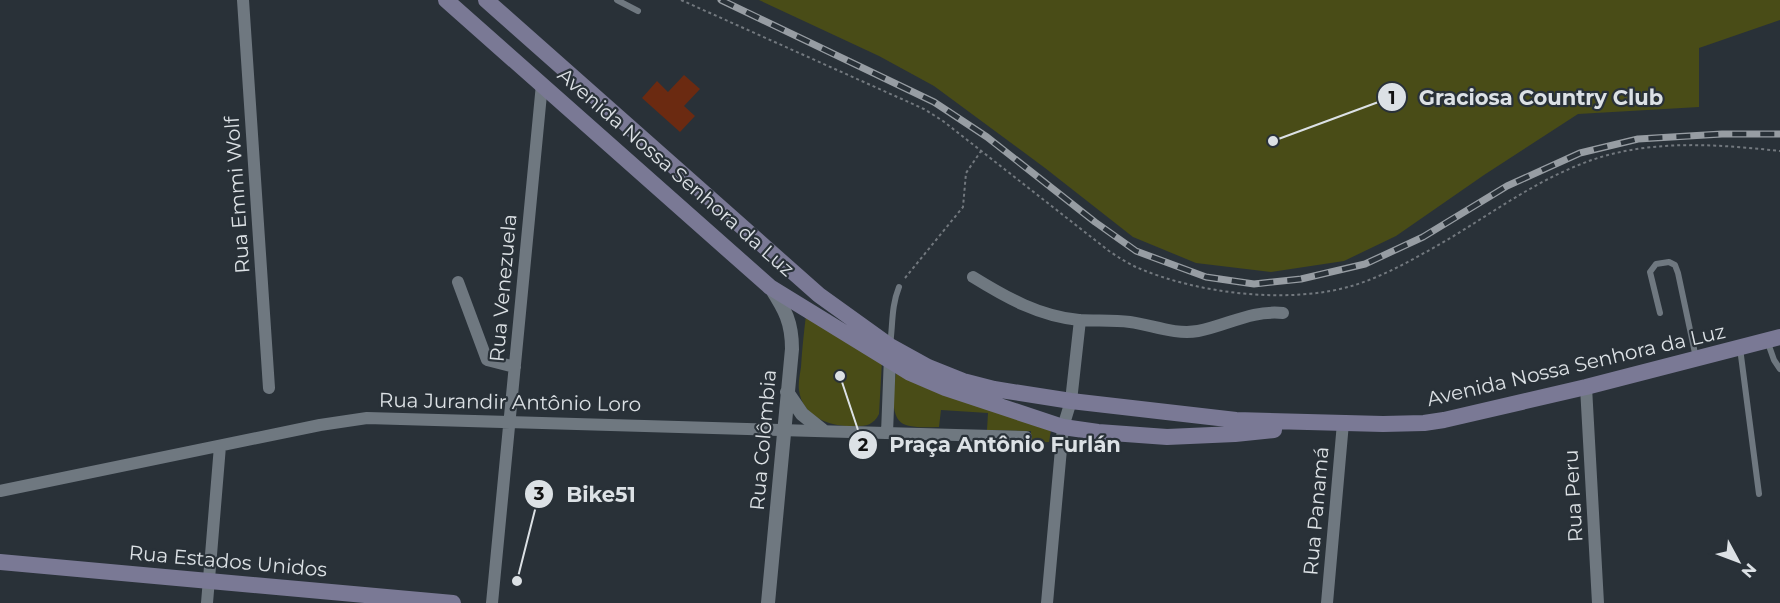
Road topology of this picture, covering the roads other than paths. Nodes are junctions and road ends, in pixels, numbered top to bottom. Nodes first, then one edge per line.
1 (243, 0) edge
2 (446, 0) edge
3 (486, 0) edge
4 (616, 0) edge
5 (638, 11) dead end
6 (542, 84) junction
7 (973, 277) dead end
8 (458, 282) dead end
9 (770, 287) junction
10 (899, 287) road end
11 (1283, 313) dead end
12 (1660, 313) dead end
13 (1080, 320) junction
14 (1774, 338) edge
15 (1740, 347) junction
16 (890, 353) junction
17 (1696, 358) junction
18 (515, 367) junction
19 (1780, 369) edge
20 (1586, 387) junction
21 (269, 388) dead end
22 (787, 392) junction
23 (1071, 401) junction
24 (510, 421) junction
25 (1343, 423) junction
26 (1063, 427) junction
27 (784, 429) junction
28 (822, 430) junction
29 (887, 433) junction
30 (1026, 437) dead end
31 (220, 446) junction
32 (0, 491) edge
33 (1759, 494) dead end
34 (0, 562) edge
35 (208, 580) junction
36 (207, 603) edge
37 (453, 603) edge
38 (492, 603) edge
39 (768, 603) edge
40 (1047, 603) edge
41 (1327, 603) edge
42 (1598, 603) edge

1 - 21 street, Rua Emmi Wolf
2 - 6 main road, Avenida Nossa Senhora da Luz
3 - 16 main road, Avenida Nossa Senhora da Luz
4 - 5 lane
6 - 9 main road, Avenida Nossa Senhora da Luz
6 - 18 street, Rua Venezuela
7 - 13 street
8 - 18 street
9 - 16 main road, Avenida Nossa Senhora da Luz
9 - 22 street, Rua Colômbia
10 - 16 lane
11 - 13 street
12 - 17 lane
13 - 23 street
14 - 15 main road, Avenida Nossa Senhora da Luz
14 - 19 lane
15 - 17 main road, Avenida Nossa Senhora da Luz
15 - 33 lane
16 - 23 main road, Avenida Nossa Senhora da Luz
16 - 26 main road, Avenida Nossa Senhora da Luz
16 - 29 street
17 - 20 main road, Avenida Nossa Senhora da Luz
18 - 24 street, Rua Venezuela
20 - 25 main road, Avenida Nossa Senhora da Luz
20 - 42 street, Rua Peru
22 - 27 street, Rua Colômbia
22 - 28 street
23 - 25 main road, Avenida Nossa Senhora da Luz
23 - 26 street
24 - 27 street, Rua Jurandir Antônio Loro
24 - 31 street, Rua Jurandir Antônio Loro
24 - 38 street, Rua Venezuela
25 - 26 main road, Avenida Nossa Senhora da Luz
25 - 41 street, Rua Panamá
26 - 40 street
27 - 28 street, Rua Jurandir Antônio Loro
27 - 39 street, Rua Colômbia
28 - 29 street, Rua Jurandir Antônio Loro
29 - 30 street, Rua Jurandir Antônio Loro
31 - 32 street, Rua Jurandir Antônio Loro
31 - 35 street
34 - 35 main road, Rua Estados Unidos
35 - 36 street
35 - 37 main road, Rua Estados Unidos

